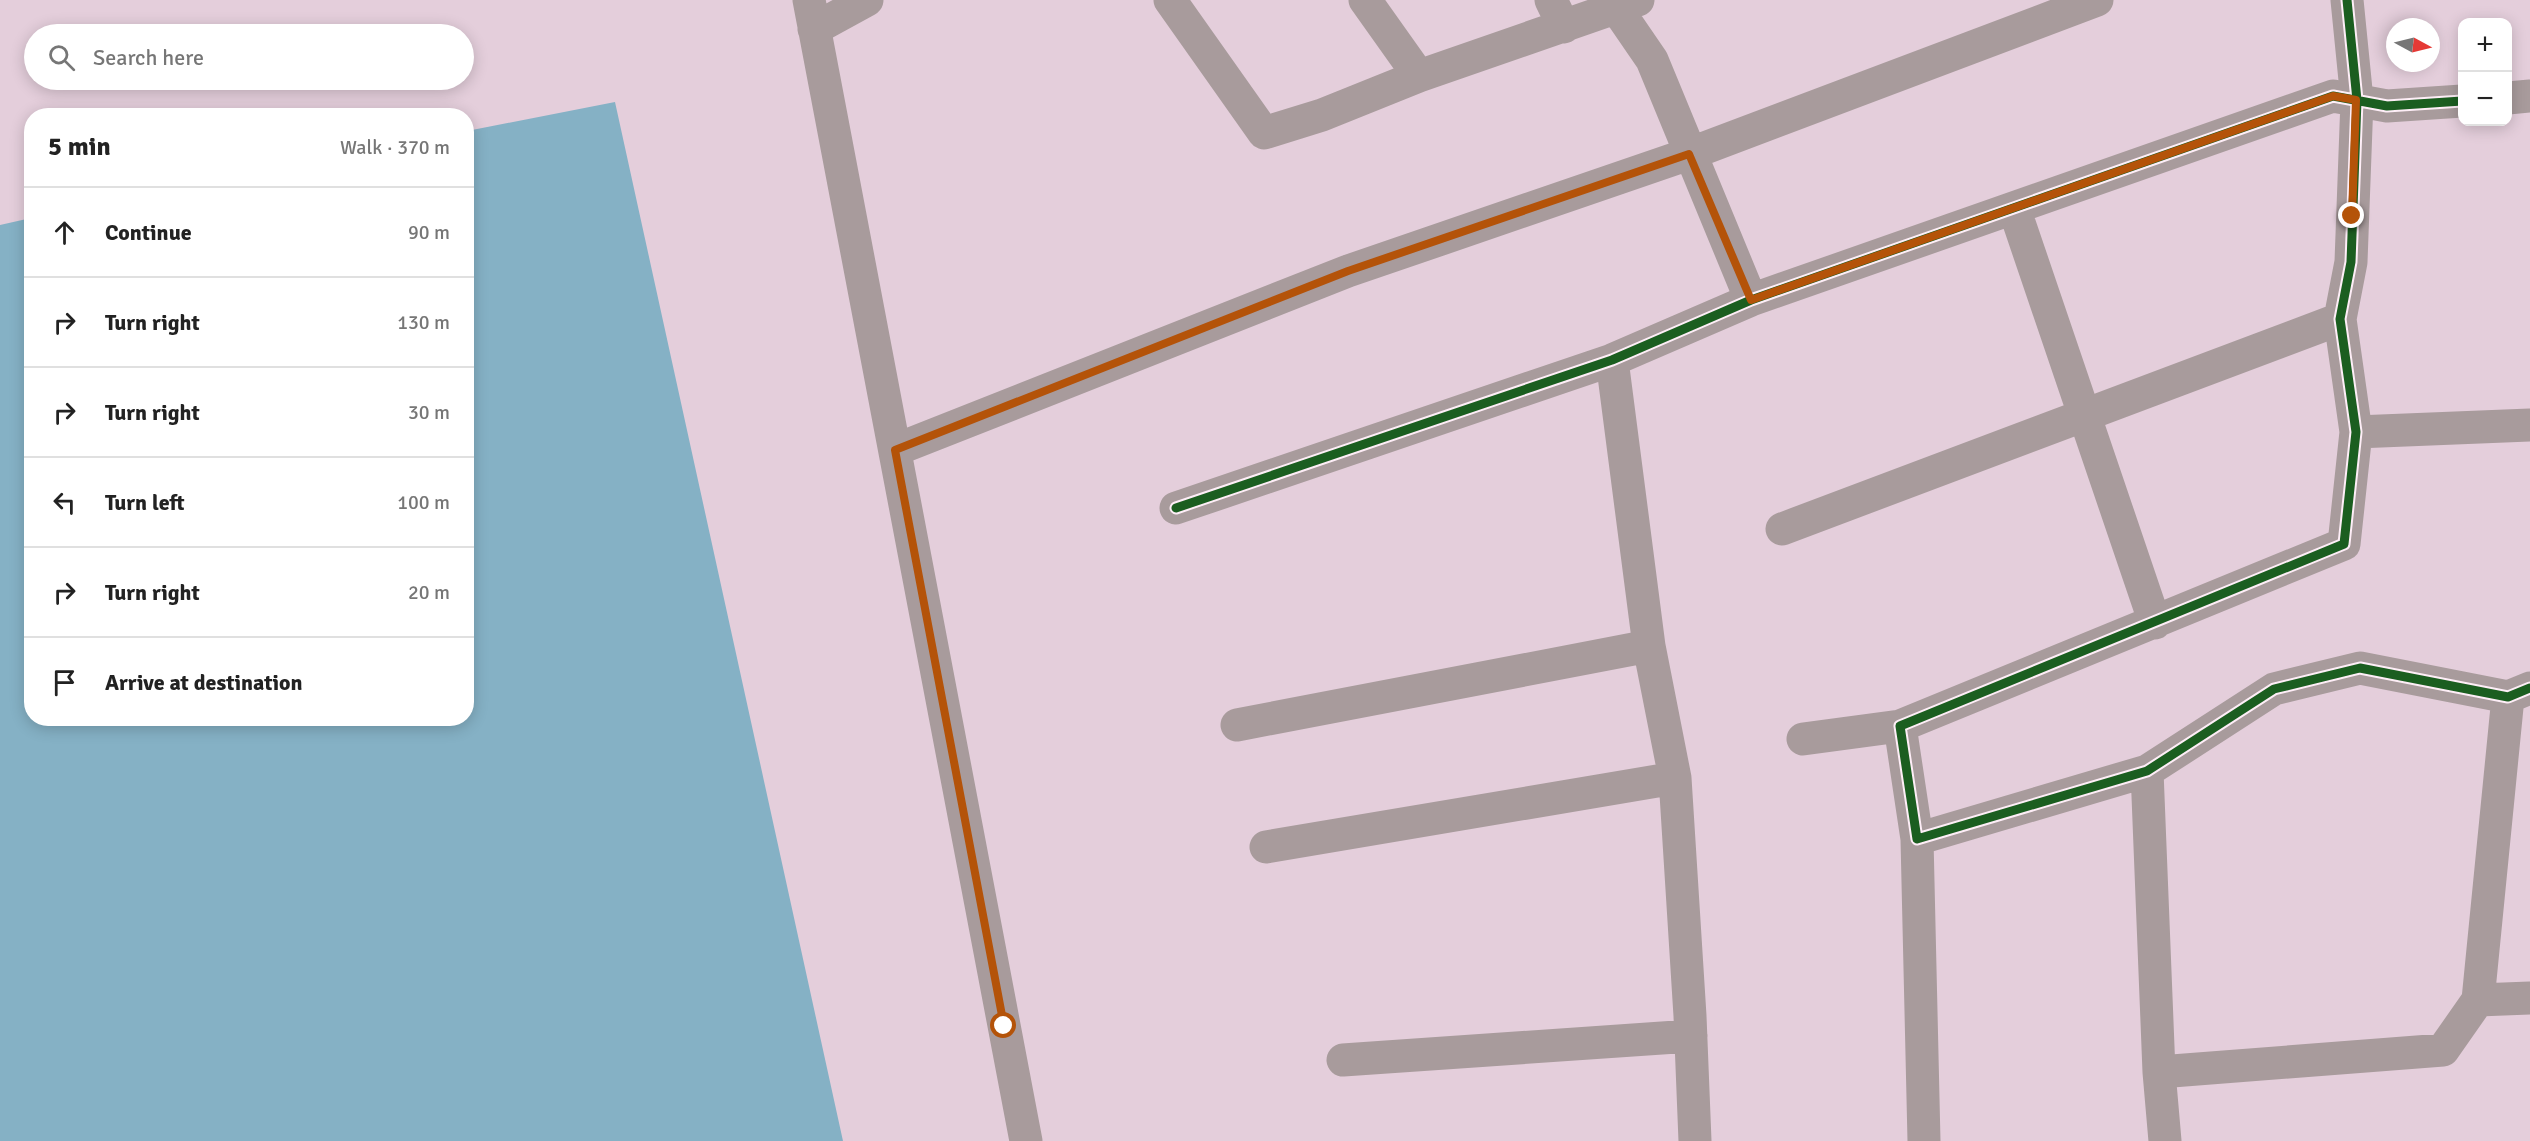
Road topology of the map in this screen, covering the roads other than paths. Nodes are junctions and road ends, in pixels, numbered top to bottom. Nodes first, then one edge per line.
1 (867, 0) edge
2 (1170, 0) edge
3 (1365, 0) edge
4 (2097, 0) edge
5 (2348, 0) edge
6 (1627, 4) edge
7 (1558, 13) edge
8 (812, 14) edge
9 (1419, 76) junction
10 (2530, 96) edge
11 (2512, 98) edge
12 (2356, 100) junction
13 (2458, 101) edge
14 (1689, 154) junction
15 (2014, 208) junction
16 (1751, 300) junction
17 (2340, 319) junction
18 (1612, 360) junction
19 (2084, 417) junction
20 (2530, 425) edge
21 (2356, 432) junction
22 (895, 450) junction
23 (1176, 508) dead end
24 (1782, 529) dead end
25 (2155, 622) junction
26 (1649, 646) junction
27 (2519, 692) edge
28 (1237, 725) dead end
29 (1900, 726) junction
30 (1803, 739) dead end
31 (2147, 771) junction
32 (1675, 778) junction
33 (1917, 839) junction
34 (1266, 847) dead end
35 (2530, 998) edge
36 (2478, 1000) junction
37 (1690, 1036) junction
38 (1343, 1060) dead end
39 (2159, 1072) junction
40 (1026, 1141) edge
41 (1695, 1141) edge
42 (1924, 1141) edge
43 (2164, 1141) edge

1 - 8 street
2 - 9 street
3 - 9 street
4 - 14 street
5 - 12 street
6 - 7 street
6 - 14 street
7 - 9 street
8 - 22 street
10 - 11 street
12 - 13 street
12 - 15 street
12 - 17 street
14 - 16 street
14 - 22 street
15 - 16 street
15 - 19 street
16 - 18 street
17 - 19 street
17 - 21 street
18 - 23 street
18 - 26 street
19 - 24 street
19 - 25 street
20 - 21 street
21 - 25 street
22 - 40 street
25 - 29 street
26 - 28 street
26 - 32 street
27 - 31 street
27 - 36 street
29 - 30 street
29 - 33 street
31 - 33 street
31 - 39 street
32 - 34 street
32 - 37 street
33 - 42 street
35 - 36 street
36 - 39 street
37 - 38 street
37 - 41 street
39 - 43 street

